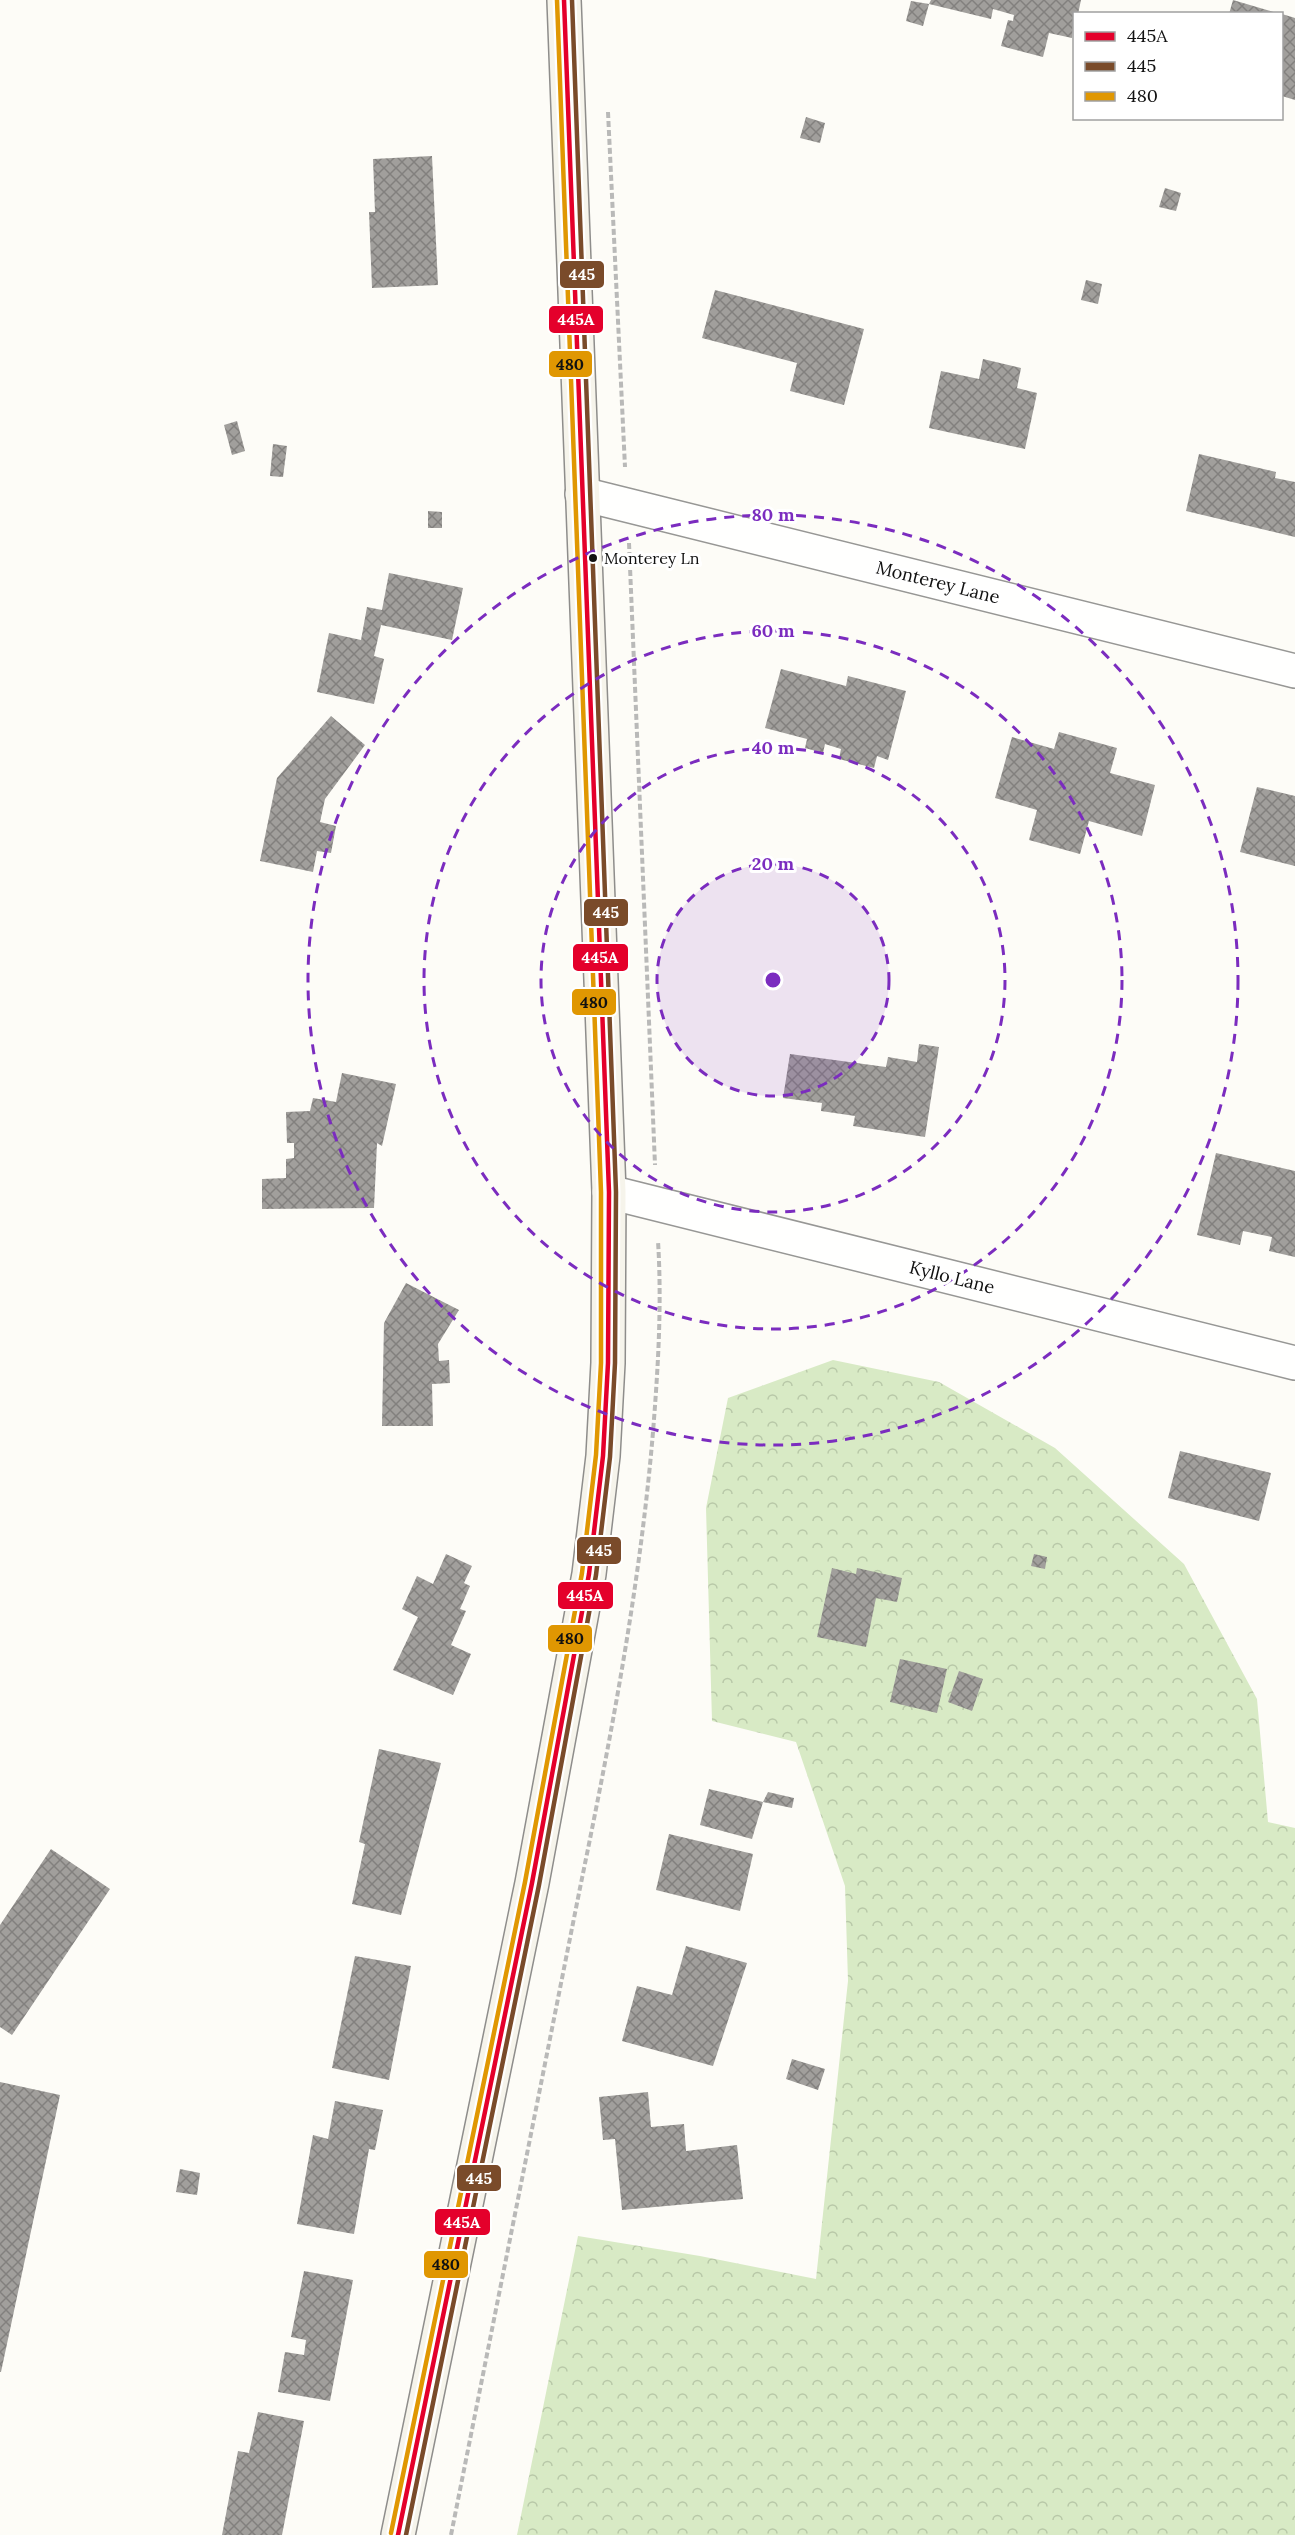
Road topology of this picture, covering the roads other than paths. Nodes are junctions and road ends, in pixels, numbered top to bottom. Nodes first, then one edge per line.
1 (564, 0) edge
2 (582, 494) junction
3 (1295, 671) edge
4 (609, 1192) junction
5 (1295, 1363) edge
6 (398, 2535) edge

1 - 2 street
2 - 3 street, Monterey Lane
2 - 4 street
4 - 5 street, Kyllo Lane
4 - 6 street

